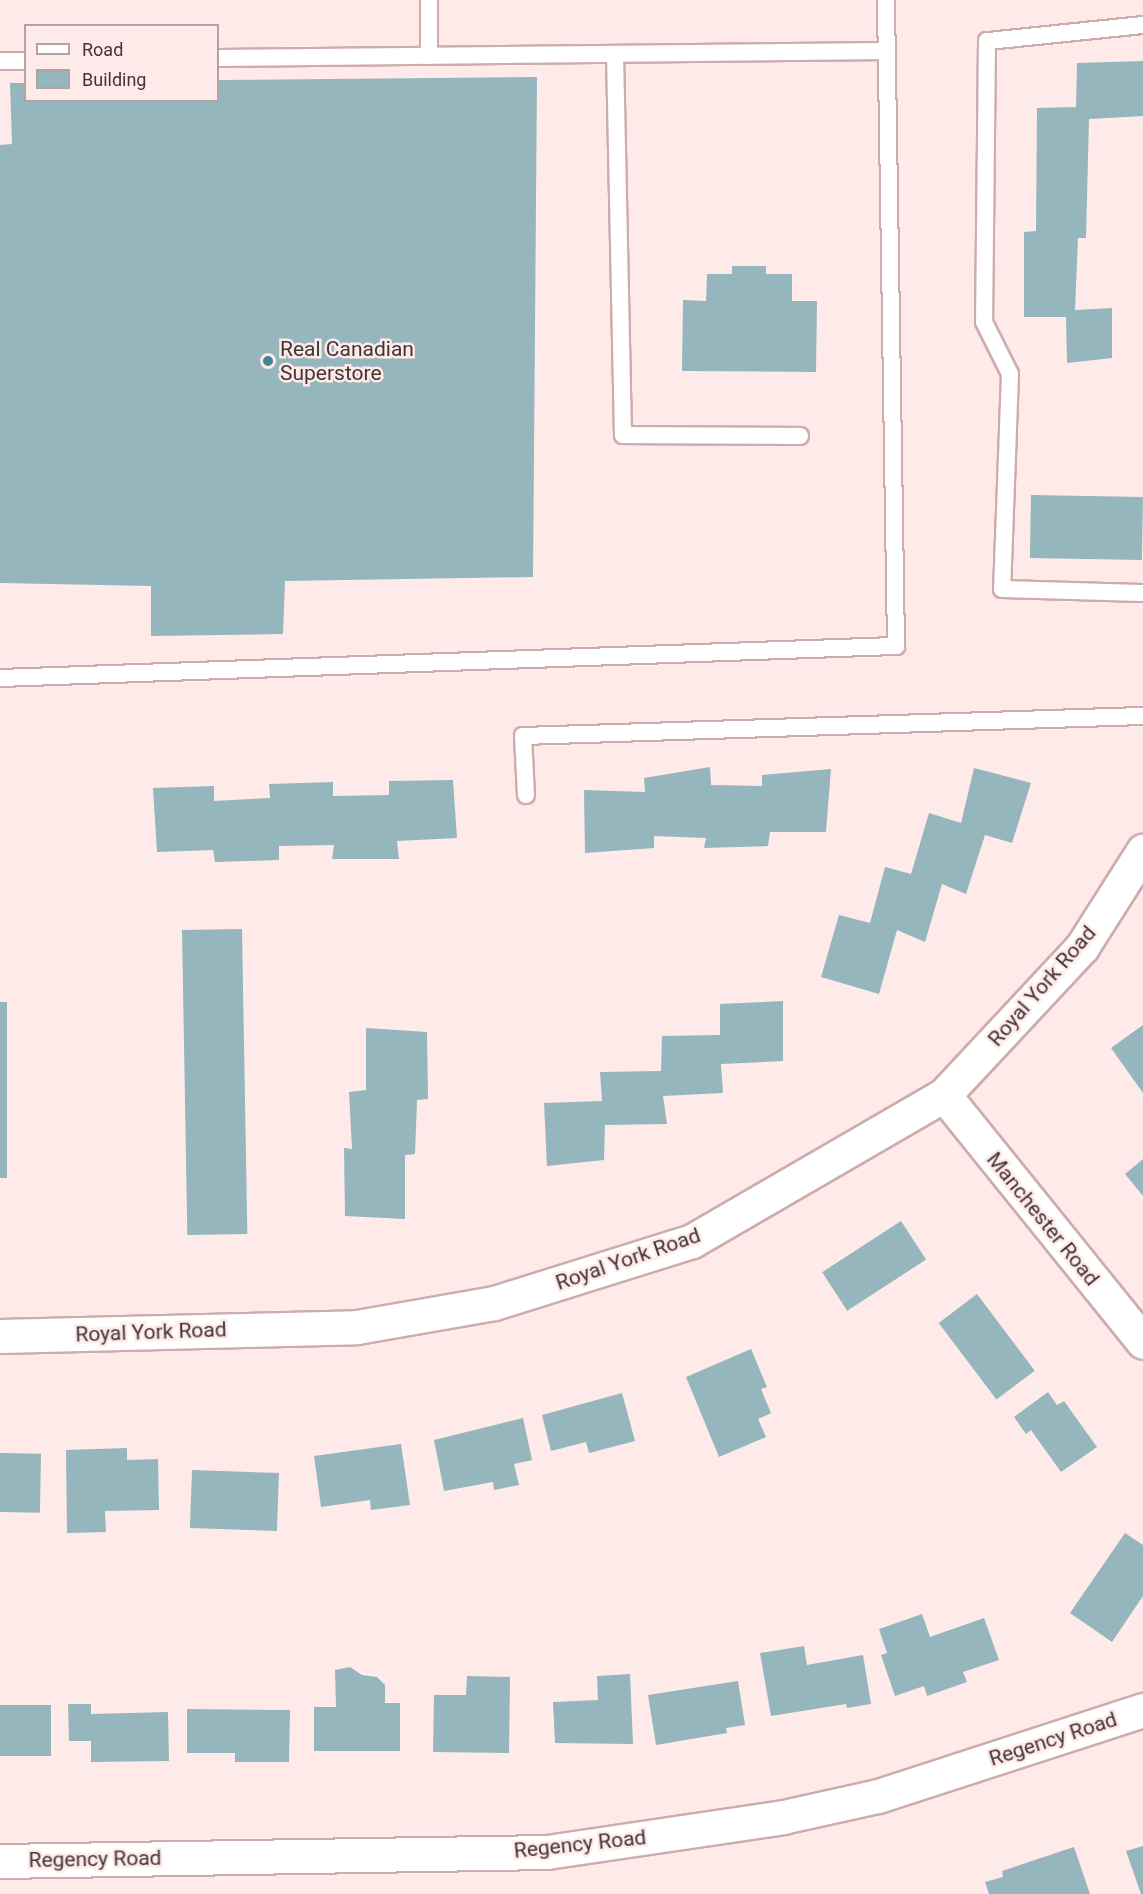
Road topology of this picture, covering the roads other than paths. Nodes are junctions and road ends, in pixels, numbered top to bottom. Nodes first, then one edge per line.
1 (429, 0) edge
2 (886, 0) edge
3 (1143, 25) edge
4 (886, 51) junction
5 (615, 54) junction
6 (429, 56) junction
7 (219, 58) edge
8 (0, 61) edge
9 (24, 61) edge
10 (801, 436) dead end
11 (1143, 593) edge
12 (0, 678) edge
13 (1143, 716) edge
14 (526, 795) dead end
15 (1143, 851) edge
16 (944, 1095) junction
17 (0, 1336) edge
18 (1143, 1342) edge
19 (1143, 1710) edge
20 (0, 1861) edge

1 - 6 lane
2 - 4 lane
3 - 11 lane
4 - 5 lane
4 - 12 lane
5 - 6 lane
5 - 10 lane
6 - 7 lane
8 - 9 lane
13 - 14 lane
15 - 16 street, Royal York Road
16 - 17 street, Royal York Road
16 - 18 street, Manchester Road
19 - 20 street, Regency Road

